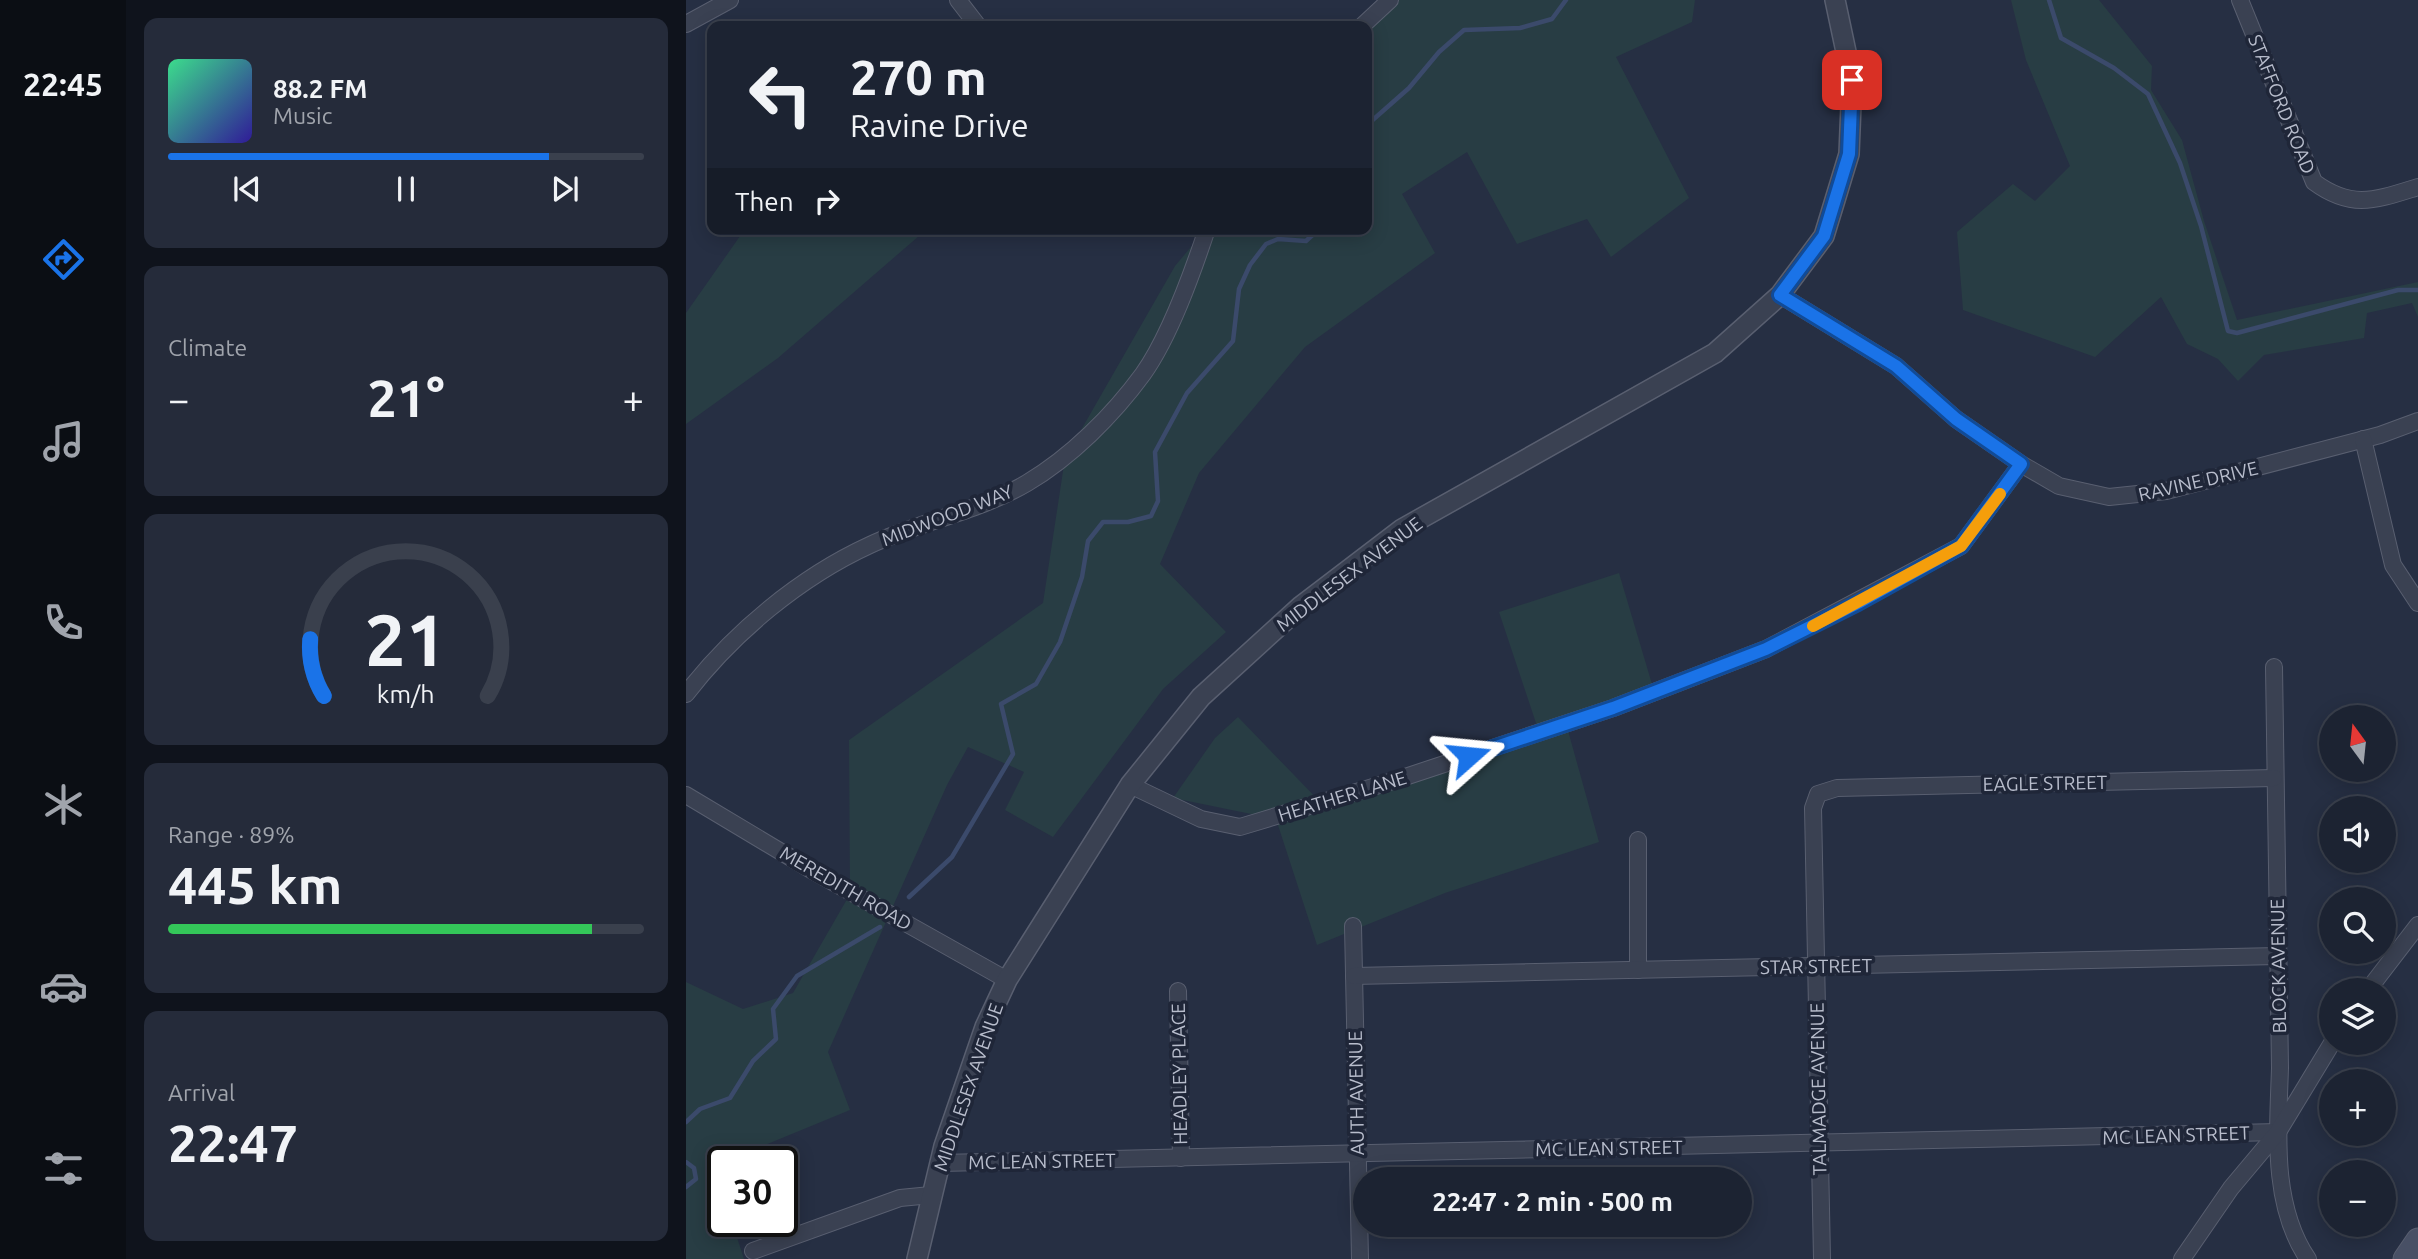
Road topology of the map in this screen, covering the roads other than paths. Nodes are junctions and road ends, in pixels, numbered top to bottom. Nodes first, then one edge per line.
1 (730, 0) edge
2 (958, 0) edge
3 (1390, 0) edge
4 (1835, 0) edge
5 (2240, 0) edge
6 (974, 21) edge
7 (1367, 21) edge
8 (686, 24) edge
9 (2418, 187) edge
10 (1205, 235) edge
11 (1780, 295) junction
12 (2418, 421) edge
13 (2363, 439) junction
14 (2021, 464) junction
15 (2418, 603) edge
16 (2274, 667) dead end
17 (686, 694) edge
18 (2274, 778) junction
19 (1130, 785) junction
20 (1818, 794) joint
21 (686, 795) edge
22 (1638, 840) dead end
23 (2418, 925) edge
24 (1353, 926) dead end
25 (2278, 957) junction
26 (1815, 966) junction
27 (1638, 970) junction
28 (1354, 976) junction
29 (2377, 978) edge
30 (1007, 979) junction
31 (1178, 990) dead end
32 (2325, 1055) edge
33 (2278, 1132) junction
34 (1819, 1143) junction
35 (1358, 1154) junction
36 (1181, 1158) junction
37 (940, 1163) junction
38 (931, 1195) junction
39 (2418, 1240) edge
40 (753, 1251) dead end
41 (917, 1259) edge
42 (1360, 1259) edge
43 (1822, 1259) edge
44 (2182, 1259) edge
45 (2308, 1259) edge
46 (2405, 1259) edge

1 - 8 street
2 - 6 street
3 - 7 street
4 - 11 street, MIDDLESEX AVENUE
5 - 9 street, STAFFORD ROAD
10 - 17 street, MIDWOOD WAY
11 - 14 street, RAVINE DRIVE
11 - 19 street, MIDDLESEX AVENUE
12 - 13 street, RAVINE DRIVE
13 - 14 street, RAVINE DRIVE
13 - 15 street
14 - 19 street, HEATHER LANE
16 - 18 street, BLOCK AVENUE
18 - 20 street, EAGLE STREET
18 - 25 street, BLOCK AVENUE
19 - 30 street, MIDDLESEX AVENUE
20 - 26 street, TALMADGE AVENUE
21 - 30 street, MEREDITH ROAD
22 - 27 street
23 - 29 street
24 - 28 street, AUTH AVENUE
25 - 26 street, STAR STREET
25 - 33 street, BLOCK AVENUE
26 - 27 street, STAR STREET
26 - 34 street, TALMADGE AVENUE
27 - 28 street, STAR STREET
28 - 35 street, AUTH AVENUE
30 - 37 street, MIDDLESEX AVENUE
31 - 36 street, HEADLEY PLACE
32 - 33 street
33 - 34 street, MC LEAN STREET
33 - 44 street
33 - 45 street, BLOCK AVENUE
34 - 35 street, MC LEAN STREET
34 - 43 street, TALMADGE AVENUE
35 - 36 street, MC LEAN STREET
35 - 42 street, AUTH AVENUE
36 - 37 street, MC LEAN STREET
37 - 38 street, MIDDLESEX AVENUE
38 - 40 street
38 - 41 street, MIDDLESEX AVENUE
39 - 46 main road

